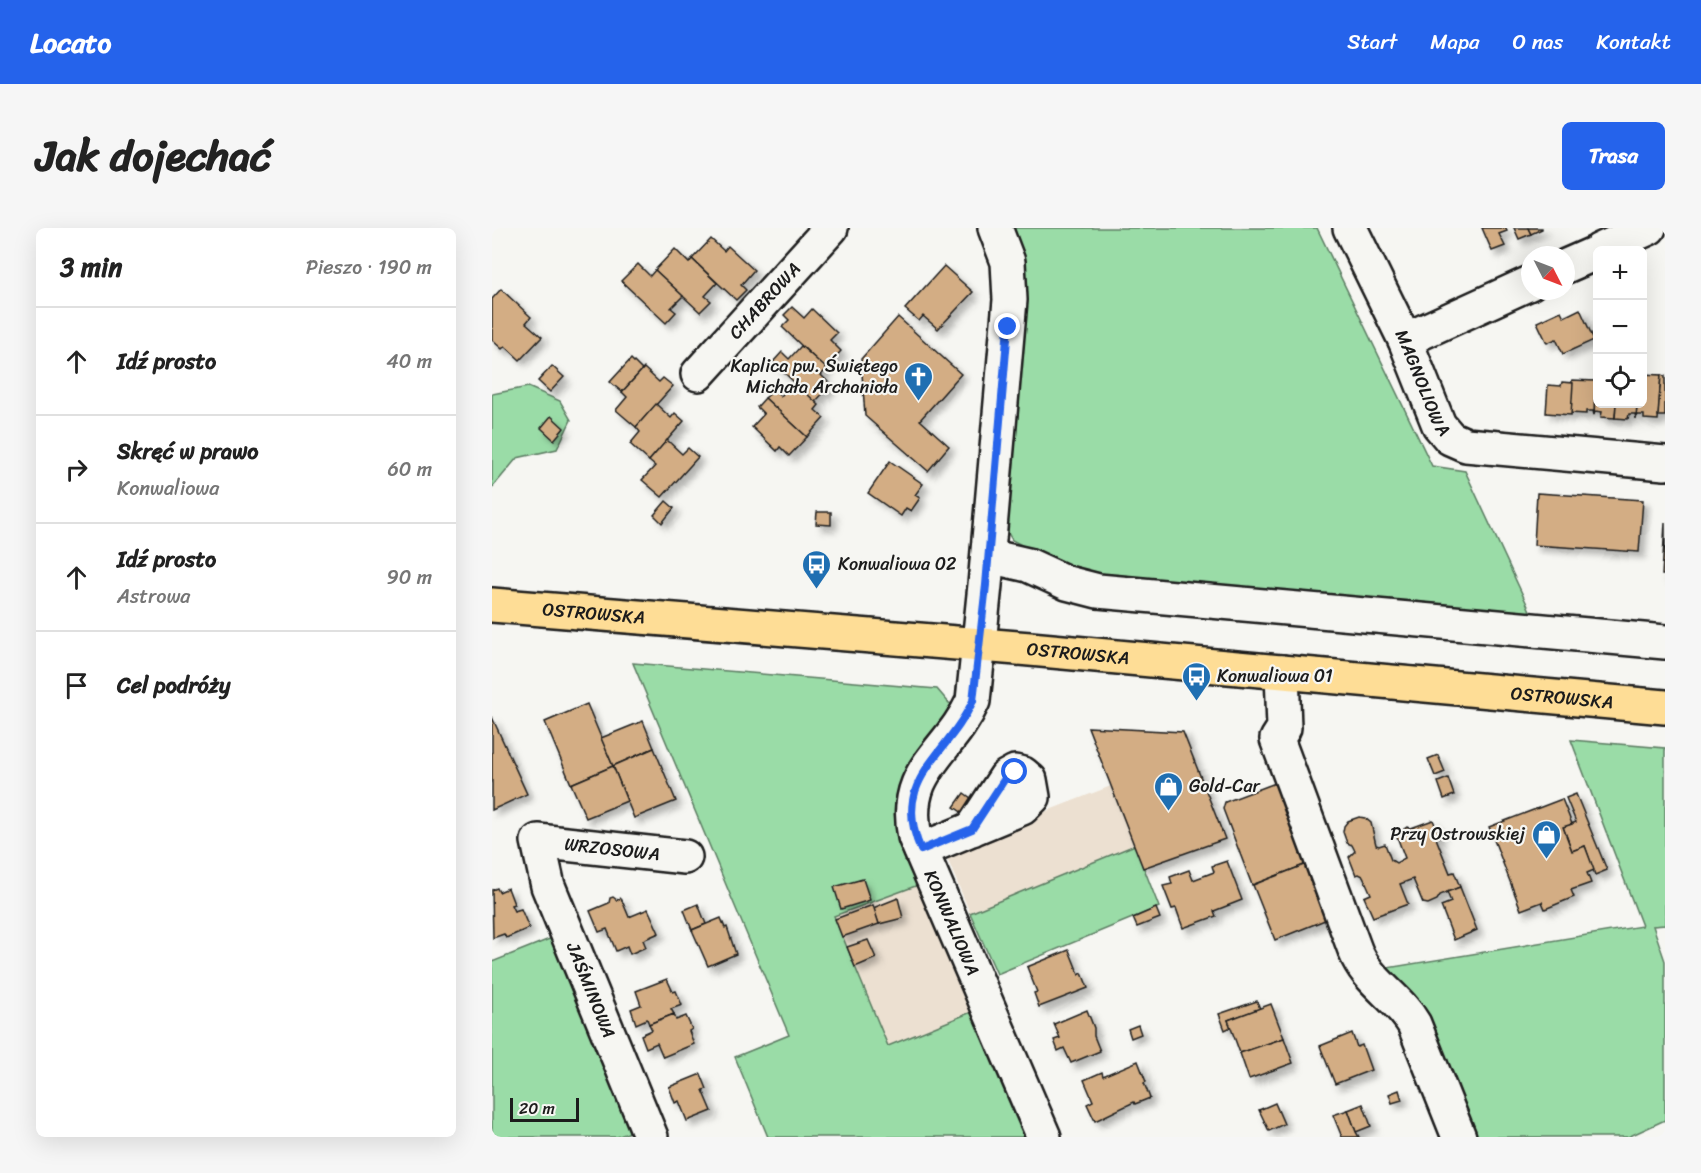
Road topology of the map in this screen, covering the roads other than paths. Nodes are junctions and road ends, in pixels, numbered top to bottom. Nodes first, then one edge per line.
1 (831, 228) edge
2 (995, 228) edge
3 (1350, 228) edge
4 (1649, 228) edge
5 (1610, 246) edge
6 (1593, 254) edge
7 (1575, 262) edge
8 (1521, 287) edge
9 (1405, 340) junction
10 (698, 374) dead end
11 (1665, 463) edge
12 (988, 556) junction
13 (492, 605) edge
14 (1665, 642) edge
15 (978, 645) junction
16 (1282, 672) junction
17 (1665, 707) edge
18 (972, 829) dead end
19 (538, 841) joint
20 (921, 850) junction
21 (685, 858) dead end
22 (651, 1137) edge
23 (1044, 1137) edge
24 (1459, 1137) edge

1 - 10 street, CHABROWA
2 - 12 street, KONWALIOWA
3 - 9 street, MAGNOLIOWA
4 - 5 street
6 - 7 street
8 - 9 street
9 - 11 street, MAGNOLIOWA
12 - 14 street
12 - 15 street, KONWALIOWA
13 - 15 main road, OSTROWSKA
15 - 16 main road, OSTROWSKA
15 - 20 street, KONWALIOWA
16 - 17 main road, OSTROWSKA
16 - 24 street
18 - 20 street
19 - 21 street, WRZOSOWA
19 - 22 street, JAŚMINOWA
20 - 23 street, KONWALIOWA

